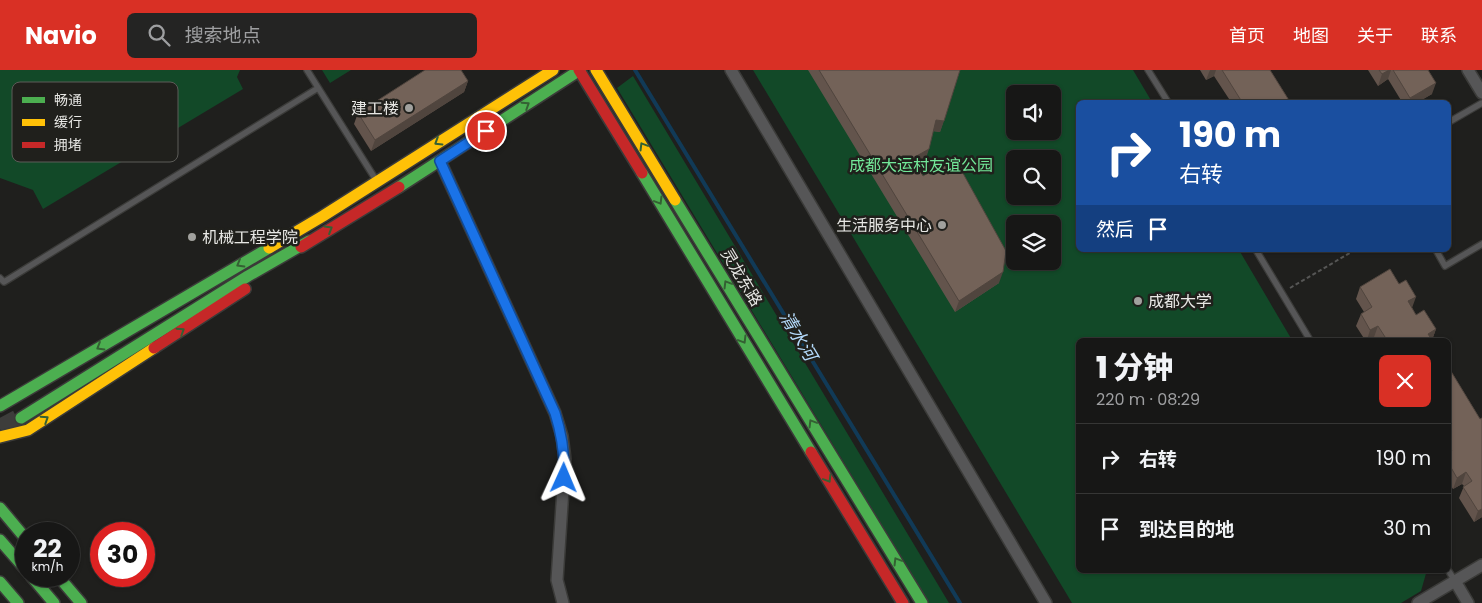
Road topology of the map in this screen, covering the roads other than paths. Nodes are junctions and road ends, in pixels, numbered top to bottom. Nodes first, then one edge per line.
1 (307, 70) edge
2 (554, 70) edge
3 (579, 70) edge
4 (731, 70) edge
5 (1148, 70) edge
6 (1468, 70) edge
7 (600, 71) edge
8 (318, 88) junction
9 (1482, 93) edge
10 (1167, 100) edge
11 (1482, 103) edge
12 (1451, 121) edge
13 (440, 161) junction
14 (376, 181) junction
15 (309, 241) junction
16 (1482, 244) edge
17 (1257, 252) edge
18 (1437, 252) edge
19 (0, 278) edge
20 (1309, 338) edge
21 (0, 406) edge
22 (20, 418) tunnel mouth
23 (0, 437) edge
24 (0, 508) edge
25 (15, 526) edge
26 (0, 540) edge
27 (15, 557) edge
28 (1482, 565) edge
29 (1450, 573) edge
30 (1455, 581) junction
31 (0, 582) edge
32 (40, 587) edge
33 (67, 587) edge
34 (916, 593) junction
35 (18, 603) edge
36 (54, 603) edge
37 (81, 603) edge
38 (563, 603) edge
39 (904, 603) edge
40 (922, 603) edge
41 (1046, 603) edge
42 (1418, 603) edge
43 (1468, 603) edge

1 - 8 lane
2 -> 14 main road
13 -> 3 main road
3 -> 39 main road, 灵龙东路
4 - 41 street
5 - 10 lane
6 - 9 street
34 -> 7 main road, 灵龙东路
8 - 14 lane
8 - 19 lane
11 - 12 lane
15 -> 13 main road
13 - 38 street
14 -> 21 main road
15 - 22 main road
23 -> 15 main road
16 - 18 lane
17 - 20 lane
24 - 25 main road
26 - 27 main road
28 - 30 street
29 - 30 lane
30 - 42 street
30 - 43 street
31 - 35 main road
32 - 36 main road
33 - 37 main road
34 - 39 street
34 - 40 main road, 灵龙东路

